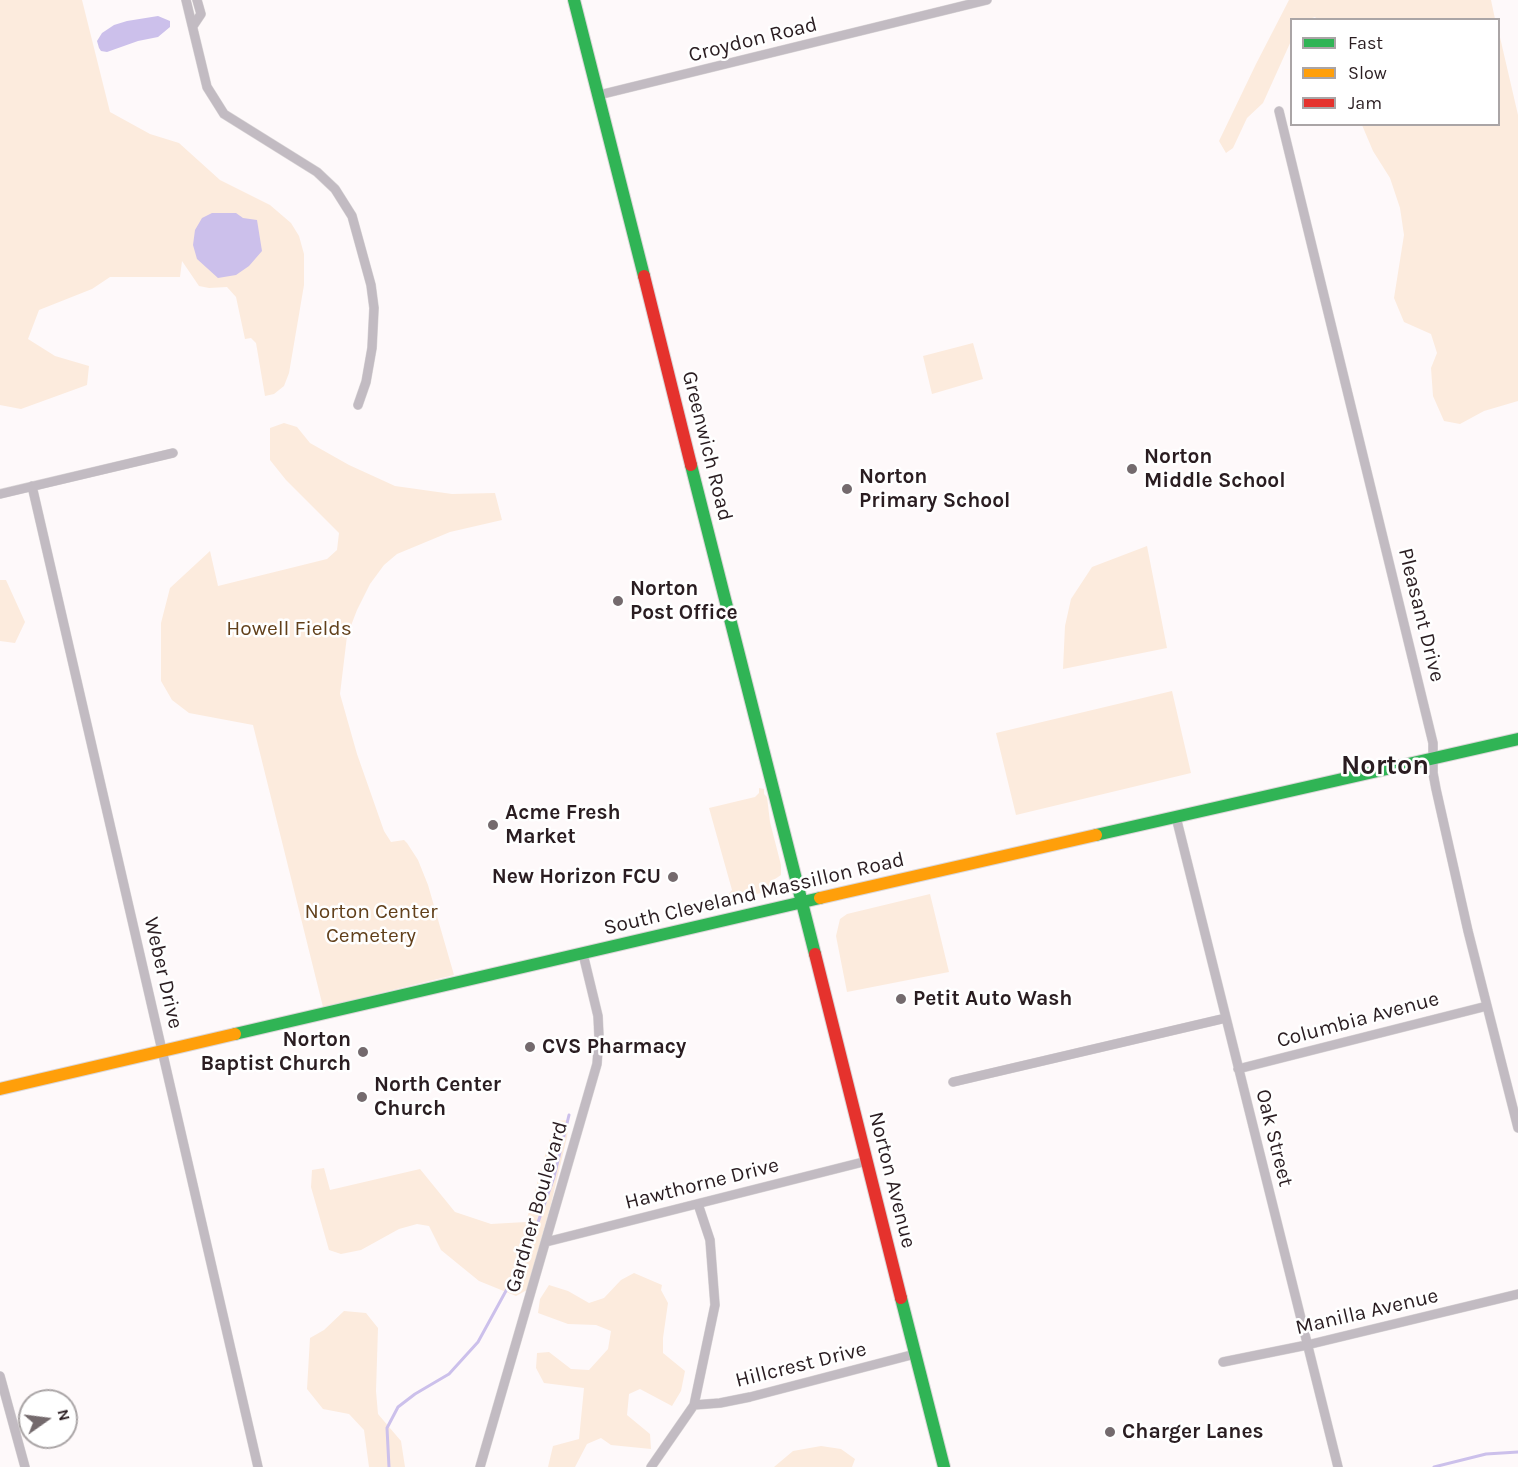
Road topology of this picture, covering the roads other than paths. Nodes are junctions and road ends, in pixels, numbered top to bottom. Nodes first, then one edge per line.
1 (186, 0) edge
2 (197, 0) edge
3 (574, 0) edge
4 (944, 0) edge
5 (987, 0) edge
6 (946, 10) junction
7 (193, 26) junction
8 (599, 95) junction
9 (1279, 111) dead end
10 (358, 405) dead end
11 (173, 453) dead end
12 (32, 486) junction
13 (0, 494) edge
14 (1518, 739) edge
15 (1432, 759) junction
16 (1176, 817) junction
17 (801, 902) junction
18 (583, 954) junction
19 (1487, 1006) junction
20 (1226, 1018) junction
21 (163, 1051) junction
22 (1238, 1069) junction
23 (953, 1082) dead end
24 (0, 1089) edge
25 (1518, 1128) edge
26 (867, 1161) junction
27 (698, 1204) junction
28 (546, 1242) junction
29 (1518, 1294) edge
30 (1307, 1345) junction
31 (915, 1354) junction
32 (1223, 1362) dead end
33 (0, 1376) edge
34 (694, 1405) junction
35 (25, 1467) edge
36 (258, 1467) edge
37 (480, 1467) edge
38 (651, 1467) edge
39 (944, 1467) edge
40 (1338, 1467) edge

1 - 7 street
2 - 7 street
3 - 8 main road, Greenwich Road
4 - 6 street
5 - 6 street, Croydon Road
6 - 8 street, Croydon Road
7 - 10 street
8 - 17 main road, Greenwich Road
9 - 15 street, Pleasant Drive
11 - 12 street
12 - 13 street
12 - 21 street, Weber Drive
14 - 15 main road, South Cleveland Massillon Road
15 - 16 main road, South Cleveland Massillon Road
15 - 19 street, Pleasant Drive
16 - 17 main road, South Cleveland Massillon Road
16 - 20 street, Oak Street
17 - 18 main road, South Cleveland Massillon Road
17 - 26 main road, Norton Avenue
18 - 21 main road, South Cleveland Massillon Road
18 - 28 street, Gardner Boulevard
19 - 22 street, Columbia Avenue
19 - 25 street, Pleasant Drive
20 - 22 street, Oak Street
20 - 23 street
21 - 24 main road, South Cleveland Massillon Road
21 - 36 street, Weber Drive
22 - 30 street, Oak Street
26 - 27 street, Hawthorne Drive
26 - 31 main road, Norton Avenue
27 - 28 street, Hawthorne Drive
27 - 34 street
28 - 37 street, Gardner Boulevard
29 - 30 street, Manilla Avenue
30 - 32 street, Manilla Avenue
30 - 40 street, Oak Street
31 - 34 street, Hillcrest Drive
31 - 39 main road, Norton Avenue
33 - 35 street
34 - 38 street

